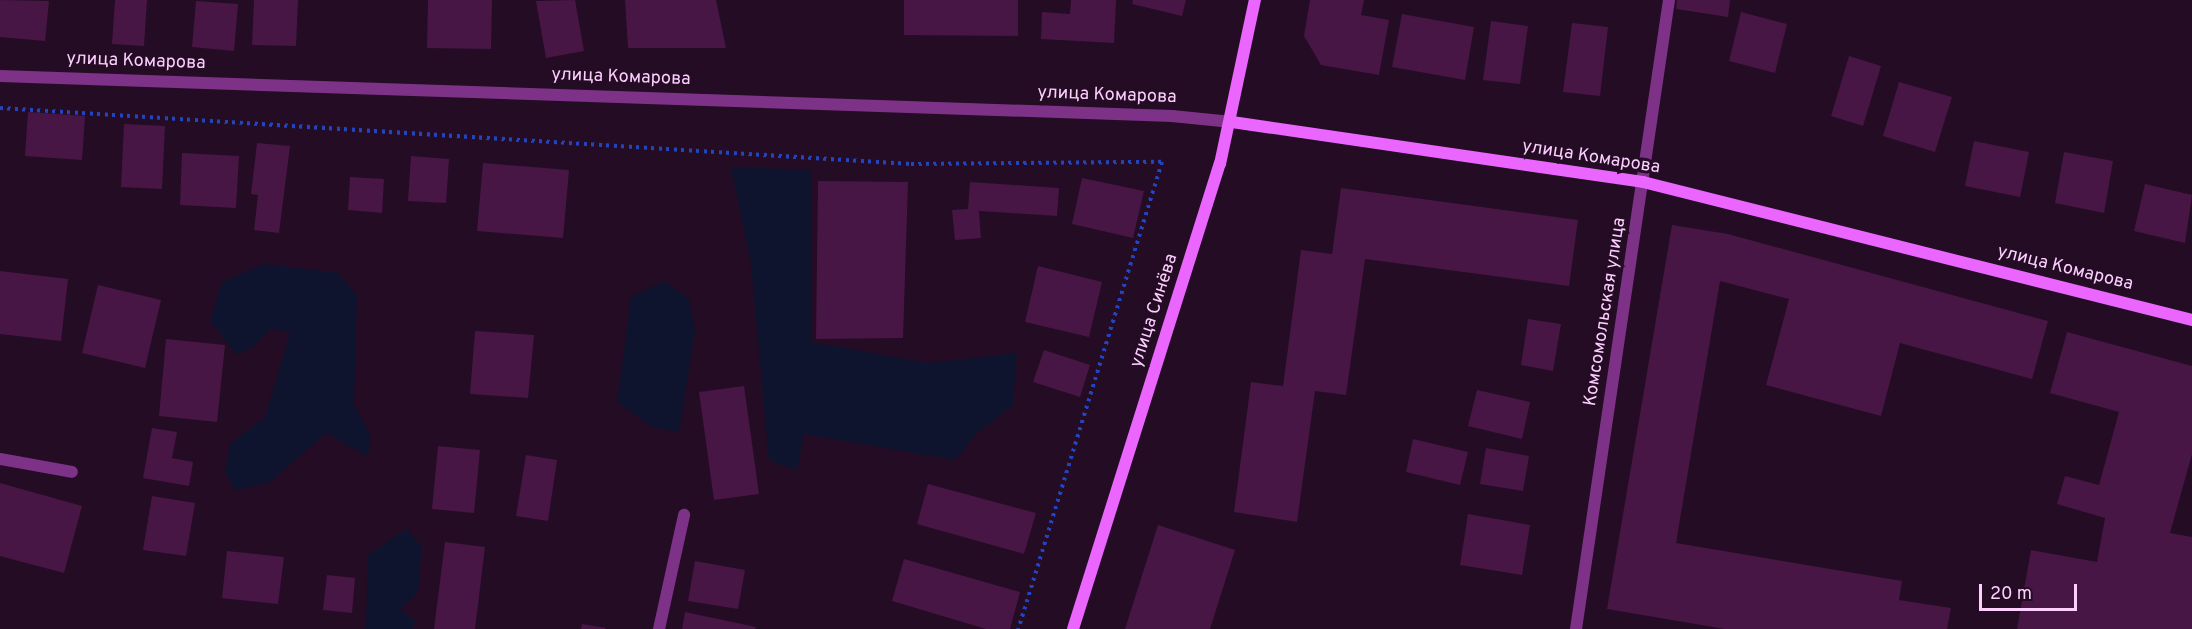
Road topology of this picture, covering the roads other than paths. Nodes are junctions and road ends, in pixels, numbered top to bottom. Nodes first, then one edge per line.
1 (1256, 0) edge
2 (1669, 0) edge
3 (0, 76) edge
4 (1232, 122) junction
5 (1643, 182) junction
6 (2192, 320) edge
7 (0, 459) edge
8 (72, 472) dead end
9 (684, 515) dead end
10 (659, 629) edge
11 (1073, 629) edge
12 (1576, 629) edge

1 - 4 main road, улица Синёва
2 - 5 street, Комсомольская улица
3 - 4 street, улица Комарова
4 - 5 main road, улица Комарова
4 - 11 main road, улица Синёва
5 - 6 main road, улица Комарова
5 - 12 street, Комсомольская улица
7 - 8 street
9 - 10 street

